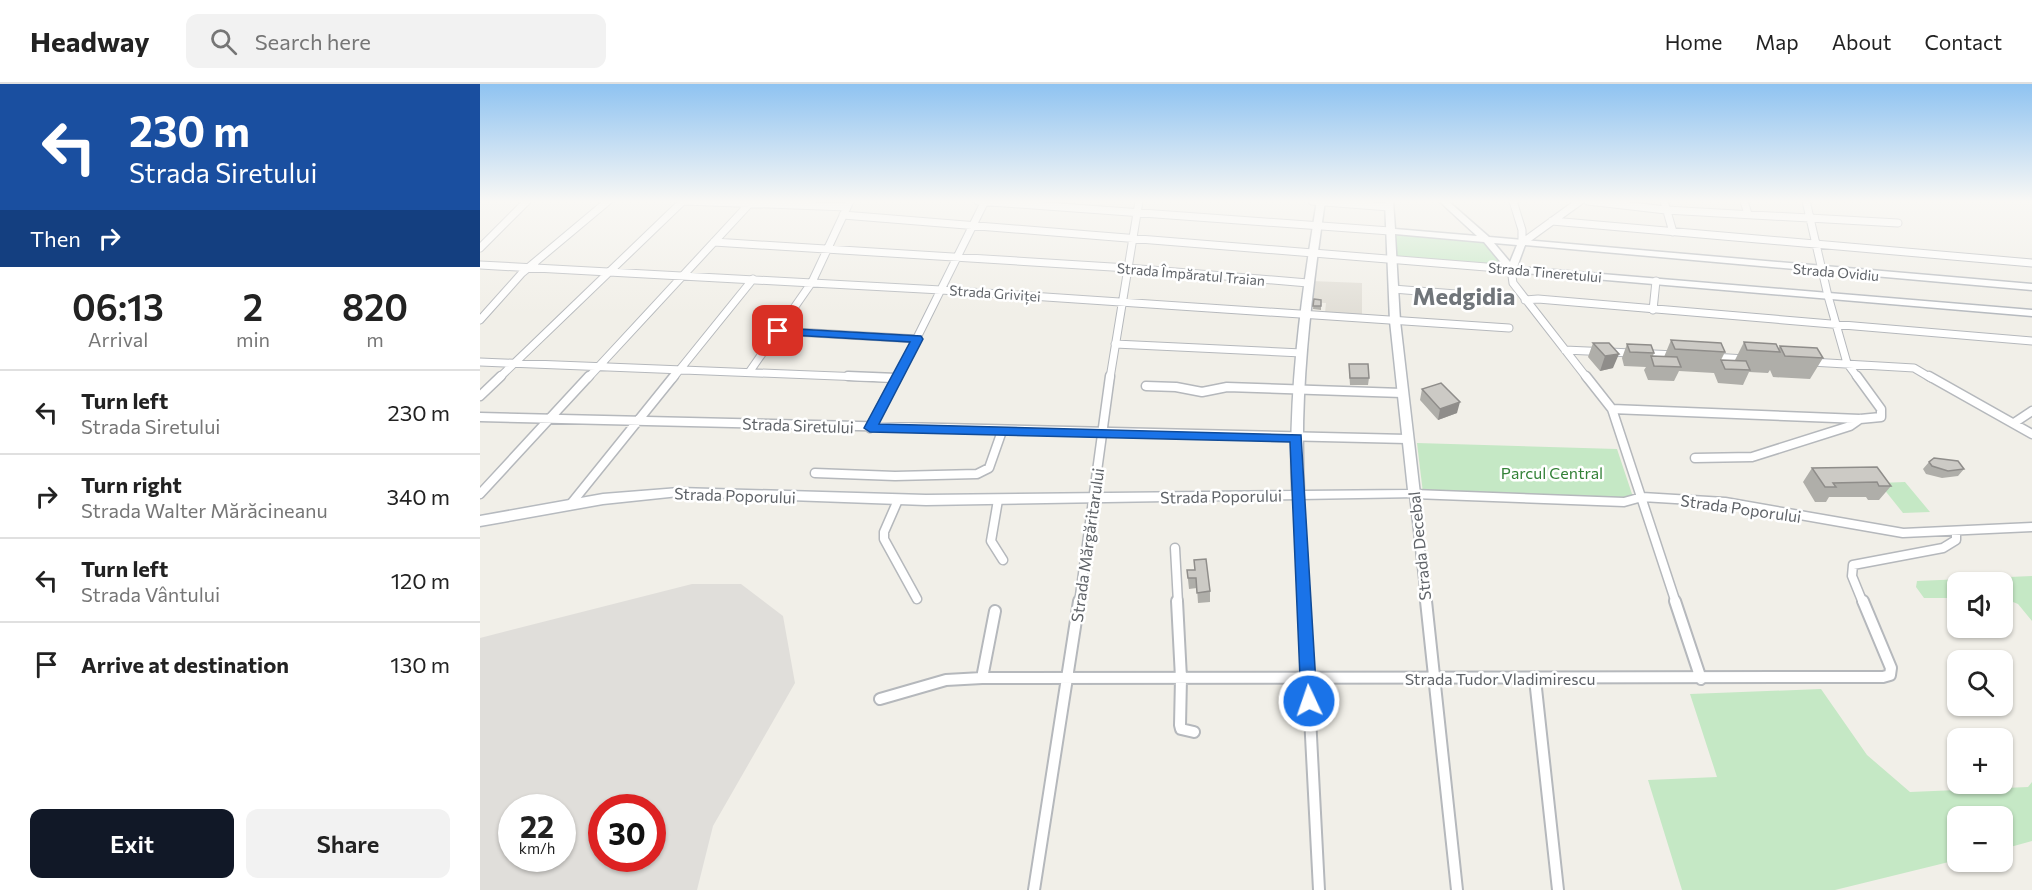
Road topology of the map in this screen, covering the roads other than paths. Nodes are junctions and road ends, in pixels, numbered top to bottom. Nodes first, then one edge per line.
1 (563, 239) edge
2 (644, 239) edge
3 (717, 239) edge
4 (831, 239) edge
5 (965, 239) edge
6 (1127, 239) edge
7 (1132, 239) junction
8 (1315, 239) edge
9 (1390, 239) edge
10 (1472, 239) edge
11 (1522, 239) edge
12 (1537, 239) edge
13 (1752, 239) edge
14 (1816, 239) edge
15 (1487, 240) junction
16 (1535, 241) junction
17 (714, 242) junction
18 (1522, 243) junction
19 (1817, 244) junction
20 (826, 249) junction
21 (1312, 253) junction
22 (957, 257) junction
23 (1391, 260) junction
24 (2032, 264) edge
25 (480, 265) edge
26 (529, 267) junction
27 (1128, 268) junction
28 (1511, 269) junction
29 (1822, 270) junction
30 (610, 271) junction
31 (683, 274) junction
32 (753, 279) junction
33 (1656, 281) junction
34 (812, 282) junction
35 (1308, 283) junction
36 (2032, 287) edge
37 (1393, 289) junction
38 (941, 290) junction
39 (1456, 294) dead end
40 (1828, 296) junction
41 (1525, 300) junction
42 (1122, 302) junction
43 (1653, 310) junction
44 (2032, 313) edge
45 (1305, 315) junction
46 (480, 320) edge
47 (1395, 321) junction
48 (1836, 326) junction
49 (1509, 328) dead end
50 (778, 331) junction
51 (917, 339) junction
52 (2032, 341) edge
53 (1115, 344) junction
54 (1565, 350) junction
55 (1302, 353) junction
56 (1683, 356) edge
57 (1706, 357) edge
58 (1753, 359) edge
59 (1800, 361) edge
60 (480, 362) edge
61 (513, 362) junction
62 (1847, 363) junction
63 (599, 365) junction
64 (680, 368) junction
65 (750, 371) junction
66 (897, 378) junction
67 (1146, 386) dead end
68 (1299, 388) junction
69 (1402, 393) junction
70 (480, 396) edge
71 (1612, 409) junction
72 (2032, 411) edge
73 (480, 417) edge
74 (549, 418) junction
75 (1860, 419) junction
76 (636, 421) junction
77 (2014, 423) junction
78 (870, 428) junction
79 (1002, 431) junction
80 (1104, 432) junction
81 (2032, 434) edge
82 (1297, 438) junction
83 (1407, 439) junction
84 (1695, 458) dead end
85 (815, 473) dead end
86 (480, 494) edge
87 (1298, 494) junction
88 (1414, 494) junction
89 (1642, 497) junction
90 (1094, 498) junction
91 (898, 500) junction
92 (998, 500) junction
93 (570, 505) junction
94 (480, 521) edge
95 (2032, 527) edge
96 (1956, 532) junction
97 (1174, 548) dead end
98 (1003, 560) dead end
99 (918, 599) dead end
100 (995, 611) dead end
101 (1067, 677) junction
102 (1432, 677) junction
103 (982, 678) junction
104 (1181, 678) junction
105 (1308, 678) junction
106 (1535, 679) junction
107 (1701, 679) junction
108 (880, 699) dead end
109 (1194, 732) dead end
110 (1034, 890) edge
111 (1319, 890) edge
112 (1457, 890) edge
113 (1558, 890) edge

1 - 26 street
2 - 30 street
3 - 17 street
4 - 20 street
5 - 22 street
6 - 7 street, Strada Tineretului
7 - 21 street, Strada Tineretului
7 - 27 street, Strada Mărgăritarului
8 - 21 street
9 - 23 street, Strada Decebal
10 - 15 street, Strada Ovidiu
11 - 18 street
12 - 16 street
13 - 19 street
14 - 19 street
15 - 18 street, Strada Ovidiu
15 - 28 street
16 - 18 street, Strada Ovidiu
16 - 29 street, Strada Ovidiu
17 - 20 street, Strada Împăratul Traian
17 - 31 street
18 - 28 street
19 - 24 street
19 - 29 street
20 - 22 street, Strada Împăratul Traian
20 - 34 street
21 - 23 street, Strada Tineretului
21 - 35 street
22 - 27 street, Strada Împăratul Traian
22 - 38 street
23 - 28 street, Strada Tineretului
23 - 37 street, Strada Decebal
25 - 26 street, Strada Griviței
26 - 30 street, Strada Griviței
26 - 46 street
27 - 35 street, Strada Împăratul Traian
27 - 42 street, Strada Mărgăritarului
28 - 33 street, Strada Tineretului
28 - 41 street
29 - 36 street, Strada Ovidiu
29 - 40 street
30 - 31 street, Strada Griviței
30 - 61 street
31 - 32 street, Strada Griviței
31 - 63 street
32 - 34 street, Strada Griviței
32 - 64 street
33 - 40 street, Strada Tineretului
33 - 43 street
34 - 38 street, Strada Griviței
34 - 50 street
35 - 45 street
37 - 39 street
37 - 47 street, Strada Decebal
38 - 42 street, Strada Griviței
38 - 51 street
40 - 44 street, Strada Tineretului
40 - 48 street
41 - 43 street
41 - 54 street
42 - 45 street, Strada Griviței
42 - 53 street, Strada Mărgăritarului
43 - 48 street
45 - 47 street, Strada Griviței
45 - 55 street
47 - 49 street, Strada Griviței
47 - 69 street, Strada Decebal
48 - 52 street
48 - 62 street
50 - 51 street
50 - 65 street
51 - 66 street
53 - 55 street
53 - 80 street, Strada Mărgăritarului
54 - 56 street
54 - 71 street
55 - 68 street
57 - 58 street
59 - 62 street
60 - 61 street
61 - 63 street
61 - 70 street
62 - 75 street
62 - 77 street
63 - 64 street
63 - 74 street
64 - 65 street
64 - 76 street
65 - 66 street
66 - 78 street
67 - 68 street
68 - 69 street
68 - 82 street
69 - 83 street, Strada Decebal
71 - 75 street
71 - 89 street
72 - 77 street
73 - 74 street, Strada Siretului
74 - 76 street, Strada Siretului
74 - 86 street
75 - 84 street
76 - 78 street, Strada Siretului
76 - 93 street
77 - 81 street
78 - 79 street, Strada Siretului
79 - 80 street, Strada Siretului
79 - 85 street
80 - 82 street, Strada Siretului
80 - 90 street, Strada Mărgăritarului
82 - 83 street, Strada Siretului
82 - 87 street
83 - 88 street, Strada Decebal
87 - 88 street, Strada Poporului
87 - 90 street, Strada Poporului
87 - 105 street
88 - 89 street, Strada Poporului
88 - 102 street, Strada Decebal
89 - 96 street, Strada Poporului
89 - 107 street
90 - 92 street, Strada Poporului
90 - 101 street, Strada Mărgăritarului
91 - 92 street, Strada Poporului
91 - 93 street, Strada Poporului
91 - 99 street
92 - 98 street
93 - 94 street, Strada Poporului
95 - 96 street, Strada Poporului
96 - 107 street, Strada Tudor Vladimirescu
97 - 104 street
100 - 103 street
101 - 103 street, Strada Tudor Vladimirescu
101 - 104 street, Strada Tudor Vladimirescu
101 - 110 street, Strada Mărgăritarului
102 - 105 street, Strada Tudor Vladimirescu
102 - 106 street, Strada Tudor Vladimirescu
102 - 112 street, Strada Decebal
103 - 108 street, Strada Tudor Vladimirescu
104 - 105 street, Strada Tudor Vladimirescu
104 - 109 street
105 - 111 street
106 - 107 street, Strada Tudor Vladimirescu
106 - 113 street

